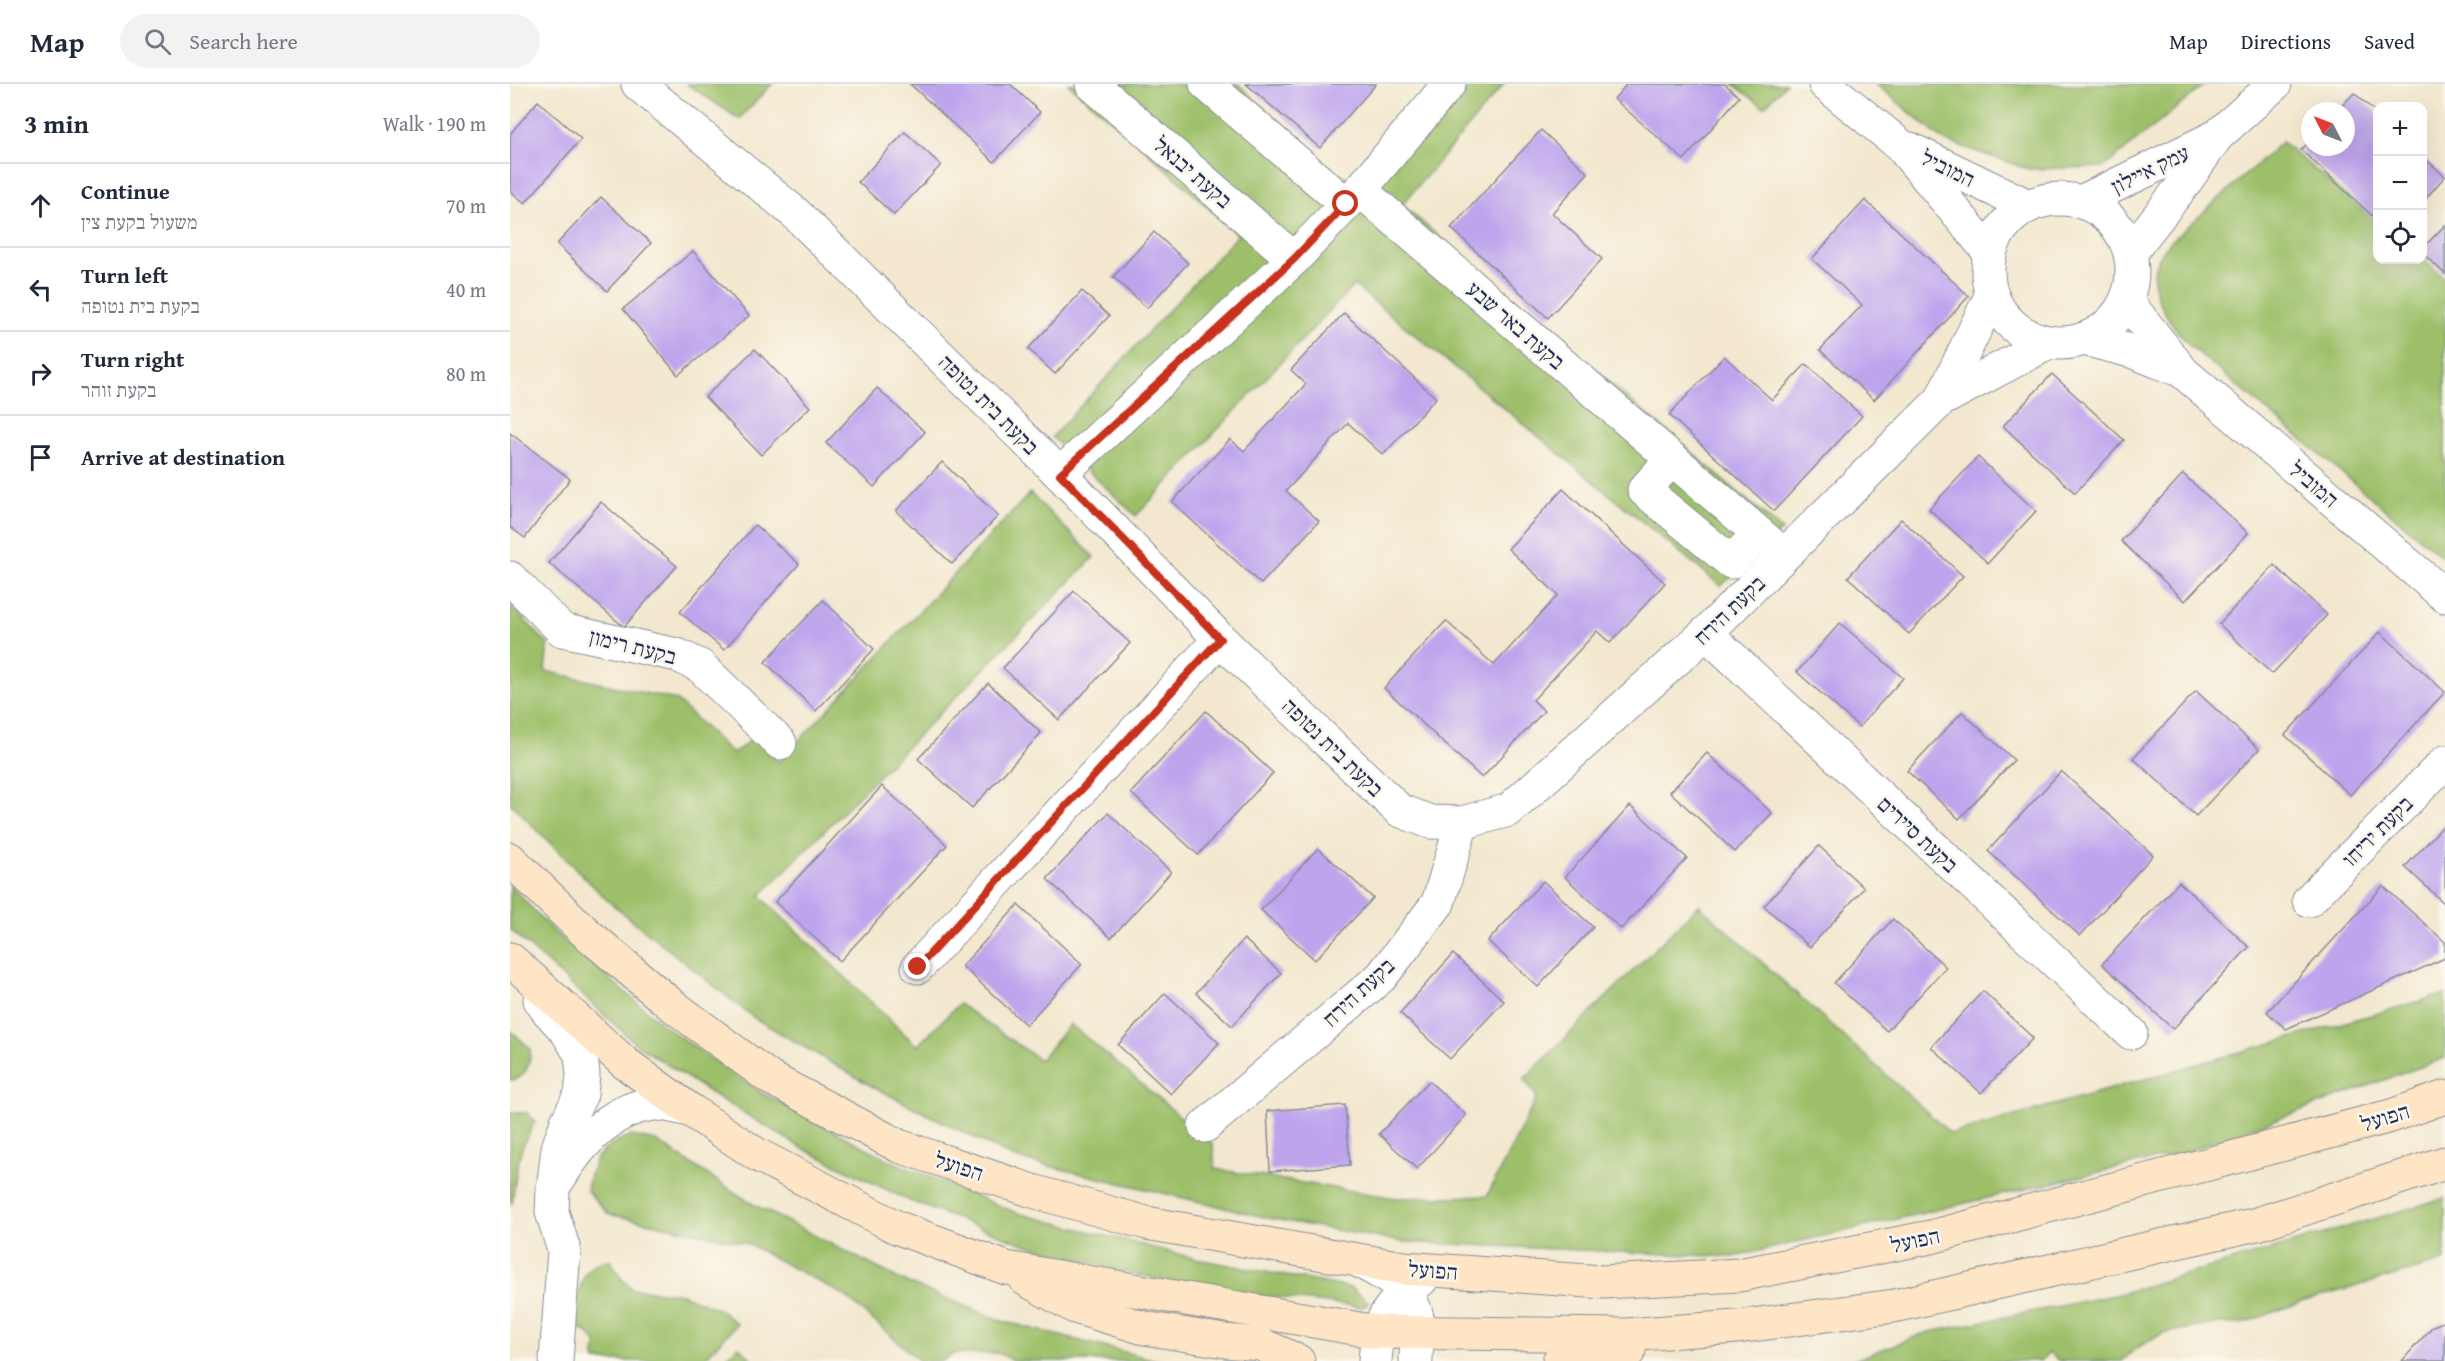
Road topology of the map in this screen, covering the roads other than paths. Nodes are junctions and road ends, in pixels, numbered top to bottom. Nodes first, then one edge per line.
1 (1092, 84) edge
2 (1206, 84) edge
3 (1449, 84) edge
4 (1825, 84) edge
5 (2275, 84) edge
6 (657, 89) edge
7 (2217, 136) junction
8 (1900, 145) junction
9 (1353, 197) junction
10 (2083, 201) junction
11 (2028, 207) junction
12 (1990, 253) junction
13 (2130, 253) junction
14 (1294, 259) junction
15 (1992, 294) junction
16 (2126, 300) junction
17 (2084, 339) junction
18 (2050, 342) junction
19 (2183, 372) junction
20 (1941, 400) junction
21 (1060, 474) junction
22 (1784, 555) junction
23 (510, 578) edge
24 (2445, 596) edge
25 (1706, 633) junction
26 (1220, 639) junction
27 (780, 743) dead end
28 (2445, 762) edge
29 (1509, 810) joint
30 (1462, 824) junction
31 (510, 859) edge
32 (2309, 900) dead end
33 (517, 966) edge
34 (918, 967) dead end
35 (2131, 1033) dead end
36 (2445, 1097) edge
37 (690, 1110) junction
38 (1206, 1126) dead end
39 (2445, 1163) edge
40 (553, 1190) junction
41 (1357, 1260) junction
42 (1006, 1268) junction
43 (1440, 1270) junction
44 (1405, 1293) junction
45 (1737, 1327) junction
46 (1376, 1347) edge
47 (1416, 1347) edge
48 (556, 1361) edge
49 (1299, 1361) edge
50 (1559, 1361) edge

1 - 14 street, בקעת יבנאל
2 - 9 street
3 - 9 street
4 - 8 street, המוביל
5 - 7 street, עמק איילון
6 - 21 street, בקעת בית נטופה
7 - 10 street, עמק איילון
7 - 13 street, עמק איילון
8 - 11 street, המוביל
8 - 12 street, המוביל
9 - 14 street
9 - 22 street, בקעת באר שבע
10 - 11 street
10 - 13 street
11 - 12 street
12 - 15 street
13 - 16 street
14 - 21 street
15 - 18 street
15 - 20 street, בקעת הירח
16 - 17 street
16 - 19 street, המוביל
17 - 18 street
17 - 19 street, המוביל
18 - 20 street, בקעת הירח
19 - 24 street, המוביל
20 - 22 street, בקעת הירח
21 - 26 street, בקעת בית נטופה
22 - 25 street, בקעת הירח
23 - 27 street, בקעת רימון
25 - 29 street, בקעת הירח
25 - 35 street, בקעת סיירים
26 - 30 street, בקעת בית נטופה
26 - 34 street
28 - 32 street, בקעת יריחו
29 - 30 street, בקעת בית נטופה
30 - 38 street, בקעת הירח
31 - 41 main road, הפועל
33 - 37 main road
33 - 40 street
36 - 43 main road, הפועל
37 - 40 street
37 - 42 main road
39 - 45 main road
40 - 48 street
41 - 43 main road, הפועל
41 - 44 street
42 - 46 main road
42 - 49 main road
43 - 44 street
44 - 46 street
44 - 47 street
45 - 47 main road
45 - 50 main road
46 - 47 main road

